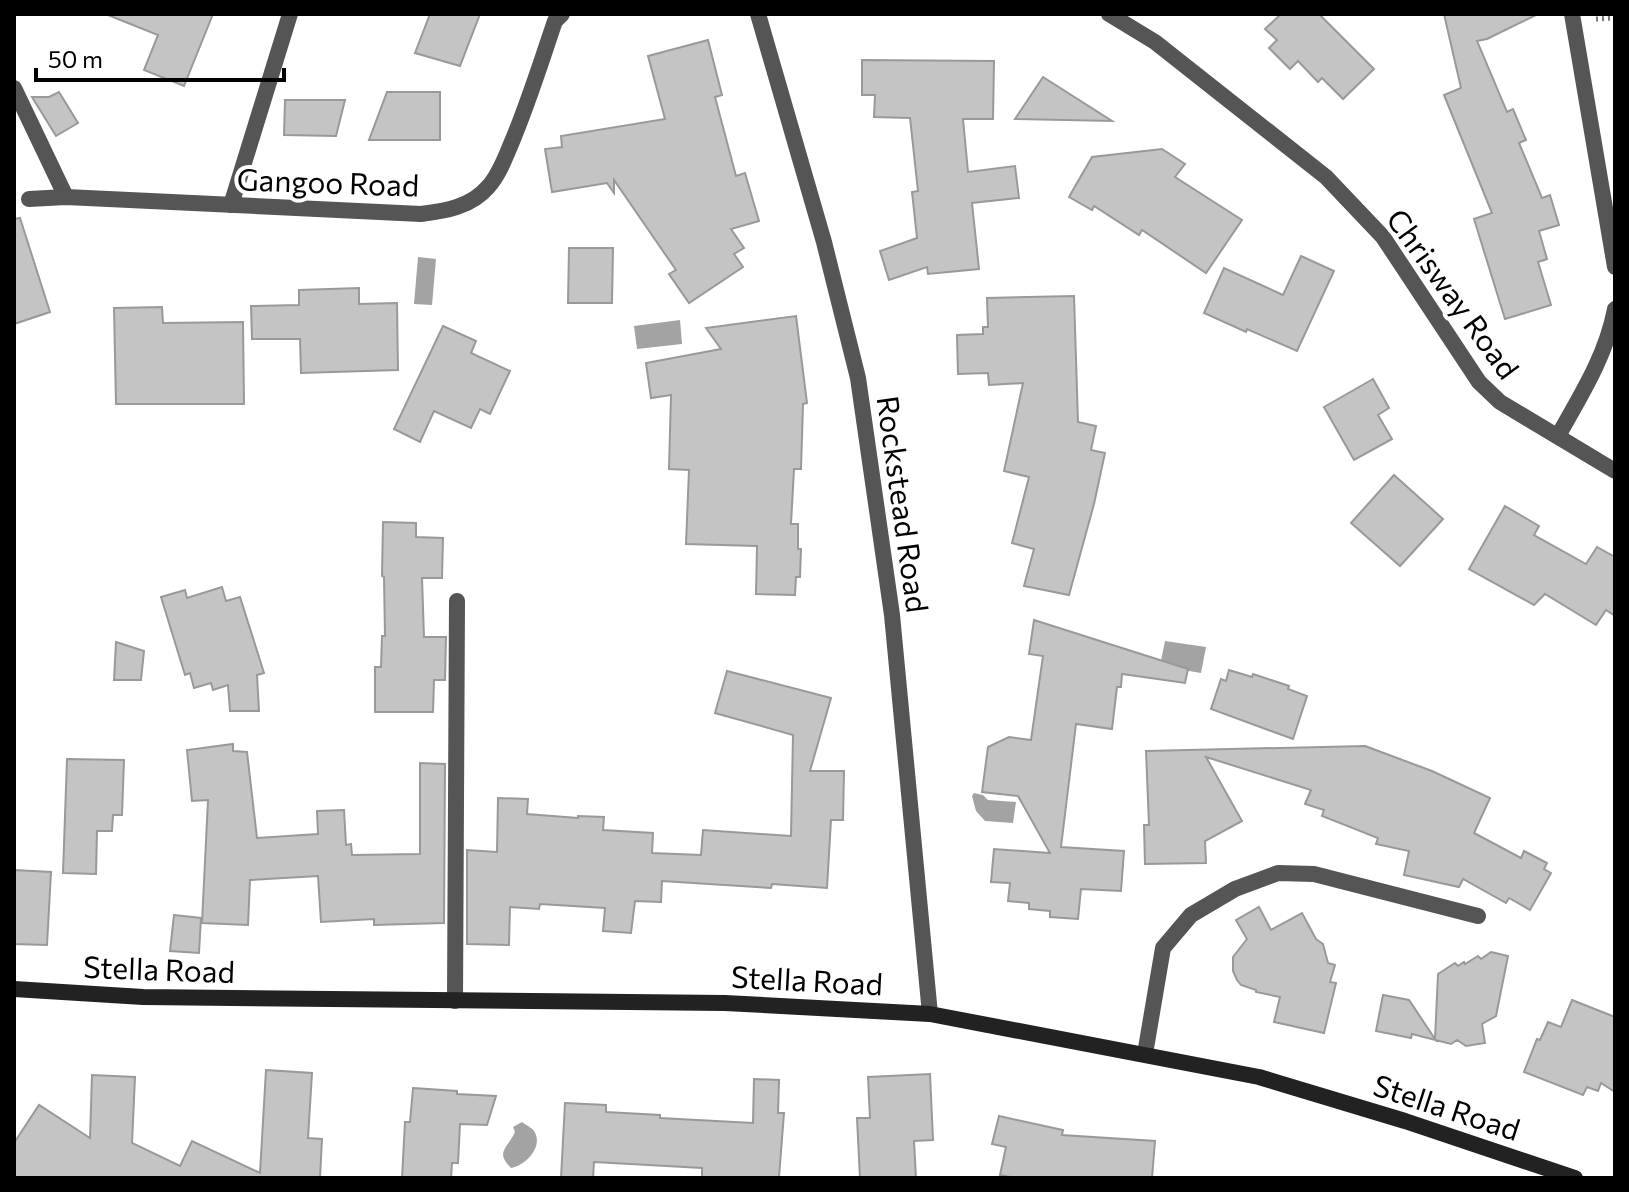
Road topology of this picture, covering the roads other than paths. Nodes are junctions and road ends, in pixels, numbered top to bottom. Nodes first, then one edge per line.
1 (290, 14) edge
2 (562, 14) edge
3 (758, 14) edge
4 (1109, 14) edge
5 (1572, 14) edge
6 (14, 88) edge
7 (66, 197) junction
8 (22, 200) edge
9 (231, 205) junction
10 (1615, 267) edge
11 (1615, 309) edge
12 (1558, 436) junction
13 (1615, 471) edge
14 (457, 601) dead end
15 (1478, 916) dead end
16 (14, 989) edge
17 (455, 1001) junction
18 (930, 1014) junction
19 (1145, 1054) junction
20 (1575, 1178) edge

1 - 9 street
2 - 9 street, Gangoo Road
3 - 18 street, Rockstead Road
4 - 12 street, Chrisway Road
5 - 10 street
6 - 7 street
7 - 8 street, Gangoo Road
7 - 9 street, Gangoo Road
11 - 12 street
12 - 13 street, Chrisway Road
14 - 17 street
15 - 19 street
16 - 17 main road, Stella Road
17 - 18 main road, Stella Road
18 - 19 main road, Stella Road
19 - 20 main road, Stella Road

